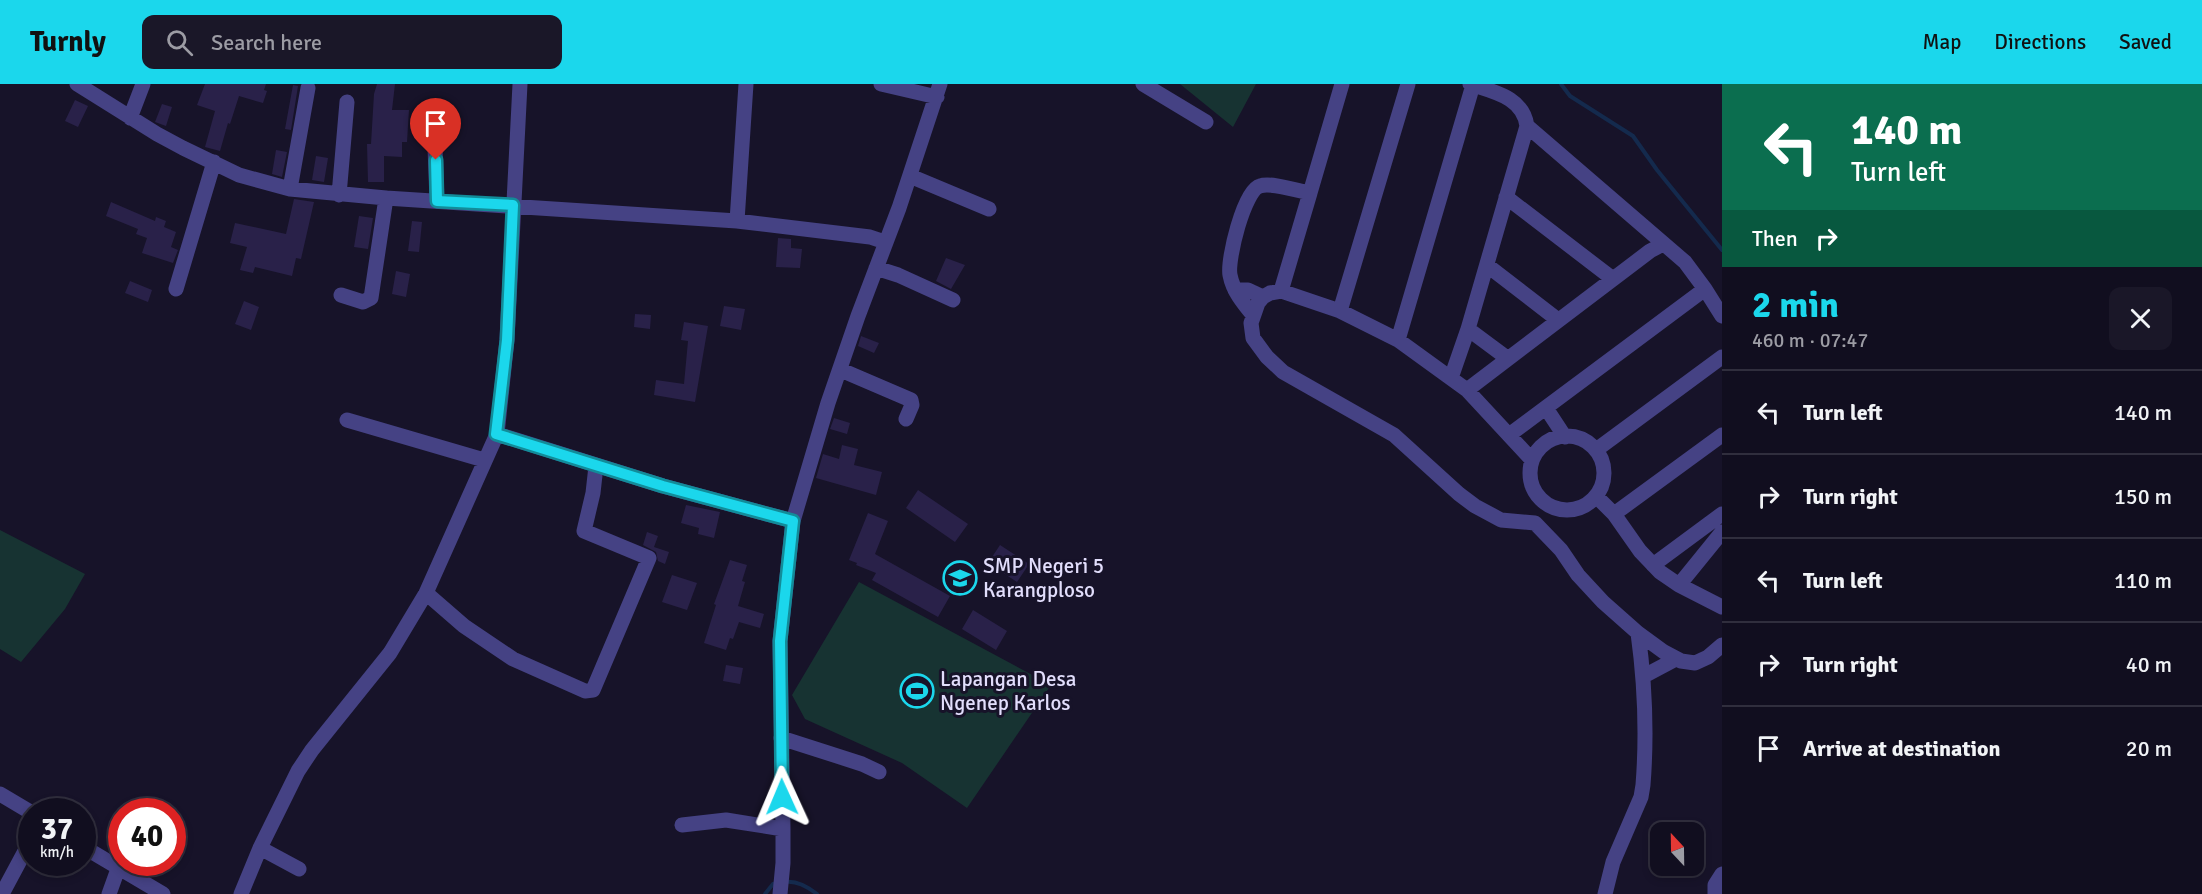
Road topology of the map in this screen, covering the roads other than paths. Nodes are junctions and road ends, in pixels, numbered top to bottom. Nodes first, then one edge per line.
1 (77, 84) edge
2 (143, 84) edge
3 (520, 84) edge
4 (746, 84) edge
5 (880, 84) edge
6 (1143, 84) edge
7 (1342, 84) edge
8 (1408, 84) edge
9 (1472, 85) edge
10 (308, 88) dead end
11 (938, 91) edge
12 (347, 102) dead end
13 (129, 118) junction
14 (434, 120) dead end
15 (1206, 122) dead end
16 (1527, 126) junction
17 (214, 162) junction
18 (910, 176) junction
19 (290, 189) junction
20 (1310, 193) junction
21 (339, 195) junction
22 (1506, 197) junction
23 (386, 198) junction
24 (437, 201) junction
25 (513, 205) junction
26 (989, 209) dead end
27 (736, 221) junction
28 (885, 242) junction
29 (1663, 244) junction
30 (1488, 266) junction
31 (876, 268) junction
32 (1613, 279) junction
33 (176, 289) dead end
34 (1705, 289) junction
35 (1235, 290) junction
36 (1281, 291) junction
37 (341, 295) dead end
38 (1263, 297) junction
39 (953, 300) dead end
40 (1340, 312) junction
41 (1253, 315) junction
42 (1722, 316) edge
43 (1558, 320) junction
44 (1468, 329) junction
45 (1398, 340) junction
46 (1722, 357) edge
47 (1507, 358) junction
48 (841, 370) junction
49 (1451, 378) junction
50 (1467, 390) junction
51 (1546, 408) junction
52 (906, 419) dead end
53 (347, 420) dead end
54 (496, 434) junction
55 (1509, 435) junction
56 (1722, 435) edge
57 (1565, 436) junction
58 (1596, 450) junction
59 (484, 460) junction
60 (1532, 460) junction
61 (596, 466) junction
62 (1596, 496) junction
63 (1546, 505) junction
64 (1614, 514) junction
65 (1722, 514) edge
66 (793, 521) junction
67 (1535, 523) junction
68 (1722, 532) edge
69 (1653, 565) junction
70 (1679, 585) junction
71 (426, 593) junction
72 (1722, 607) edge
73 (1638, 633) junction
74 (1722, 645) edge
75 (1676, 659) junction
76 (1644, 676) junction
77 (781, 738) junction
78 (879, 772) dead end
79 (0, 794) edge
80 (18, 805) edge
81 (682, 825) dead end
82 (783, 829) junction
83 (260, 848) junction
84 (18, 864) edge
85 (299, 869) dead end
86 (1722, 874) edge
87 (115, 876) edge
88 (131, 876) edge
89 (780, 893) edge
90 (2, 894) edge
91 (109, 894) edge
92 (163, 894) edge
93 (241, 894) edge
94 (1605, 894) edge
95 (1715, 894) edge

1 - 13 street
2 - 13 street
3 - 25 street
4 - 27 street
5 - 11 street
6 - 15 street
7 - 20 street
8 - 40 street
9 - 16 street
9 - 45 street
10 - 19 street
11 - 18 street
12 - 21 street
13 - 17 street
14 - 24 street
16 - 22 street
16 - 29 street
17 - 19 street
17 - 33 street
18 - 26 street
18 - 28 street
19 - 21 street
20 - 35 street
20 - 36 street
21 - 23 street
22 - 30 street
22 - 32 street
23 - 24 street
23 - 37 street
24 - 25 street
25 - 27 street
25 - 54 street
27 - 28 street
28 - 31 street
29 - 32 street
29 - 34 street
30 - 43 street
30 - 44 street
31 - 39 street
31 - 48 street
32 - 43 street
34 - 42 street
34 - 51 street
35 - 38 street
35 - 41 street
36 - 38 street
36 - 40 street
38 - 41 street
40 - 45 street
41 - 67 street
43 - 47 street
44 - 47 street
44 - 49 street
45 - 49 street
46 - 58 street
47 - 50 street
48 - 52 street
48 - 66 street
49 - 50 street
50 - 55 street
51 - 55 street
51 - 57 street
53 - 59 street
54 - 59 street
54 - 61 street
55 - 60 street
56 - 64 street
57 - 58 street
57 - 60 street
58 - 62 street
59 - 71 street
60 - 63 street
61 - 66 street
61 - 71 street
62 - 63 street
62 - 64 street
63 - 67 street
64 - 69 street
65 - 69 street
66 - 77 street
67 - 73 street
68 - 70 street
69 - 70 street
70 - 72 street
71 - 83 street
73 - 75 street
73 - 76 street
74 - 75 street
75 - 76 street
76 - 94 street
77 - 78 street
77 - 82 street
79 - 80 street
81 - 82 street
82 - 89 street
83 - 85 street
83 - 93 street
84 - 90 street
86 - 95 street
87 - 91 street
88 - 92 street

